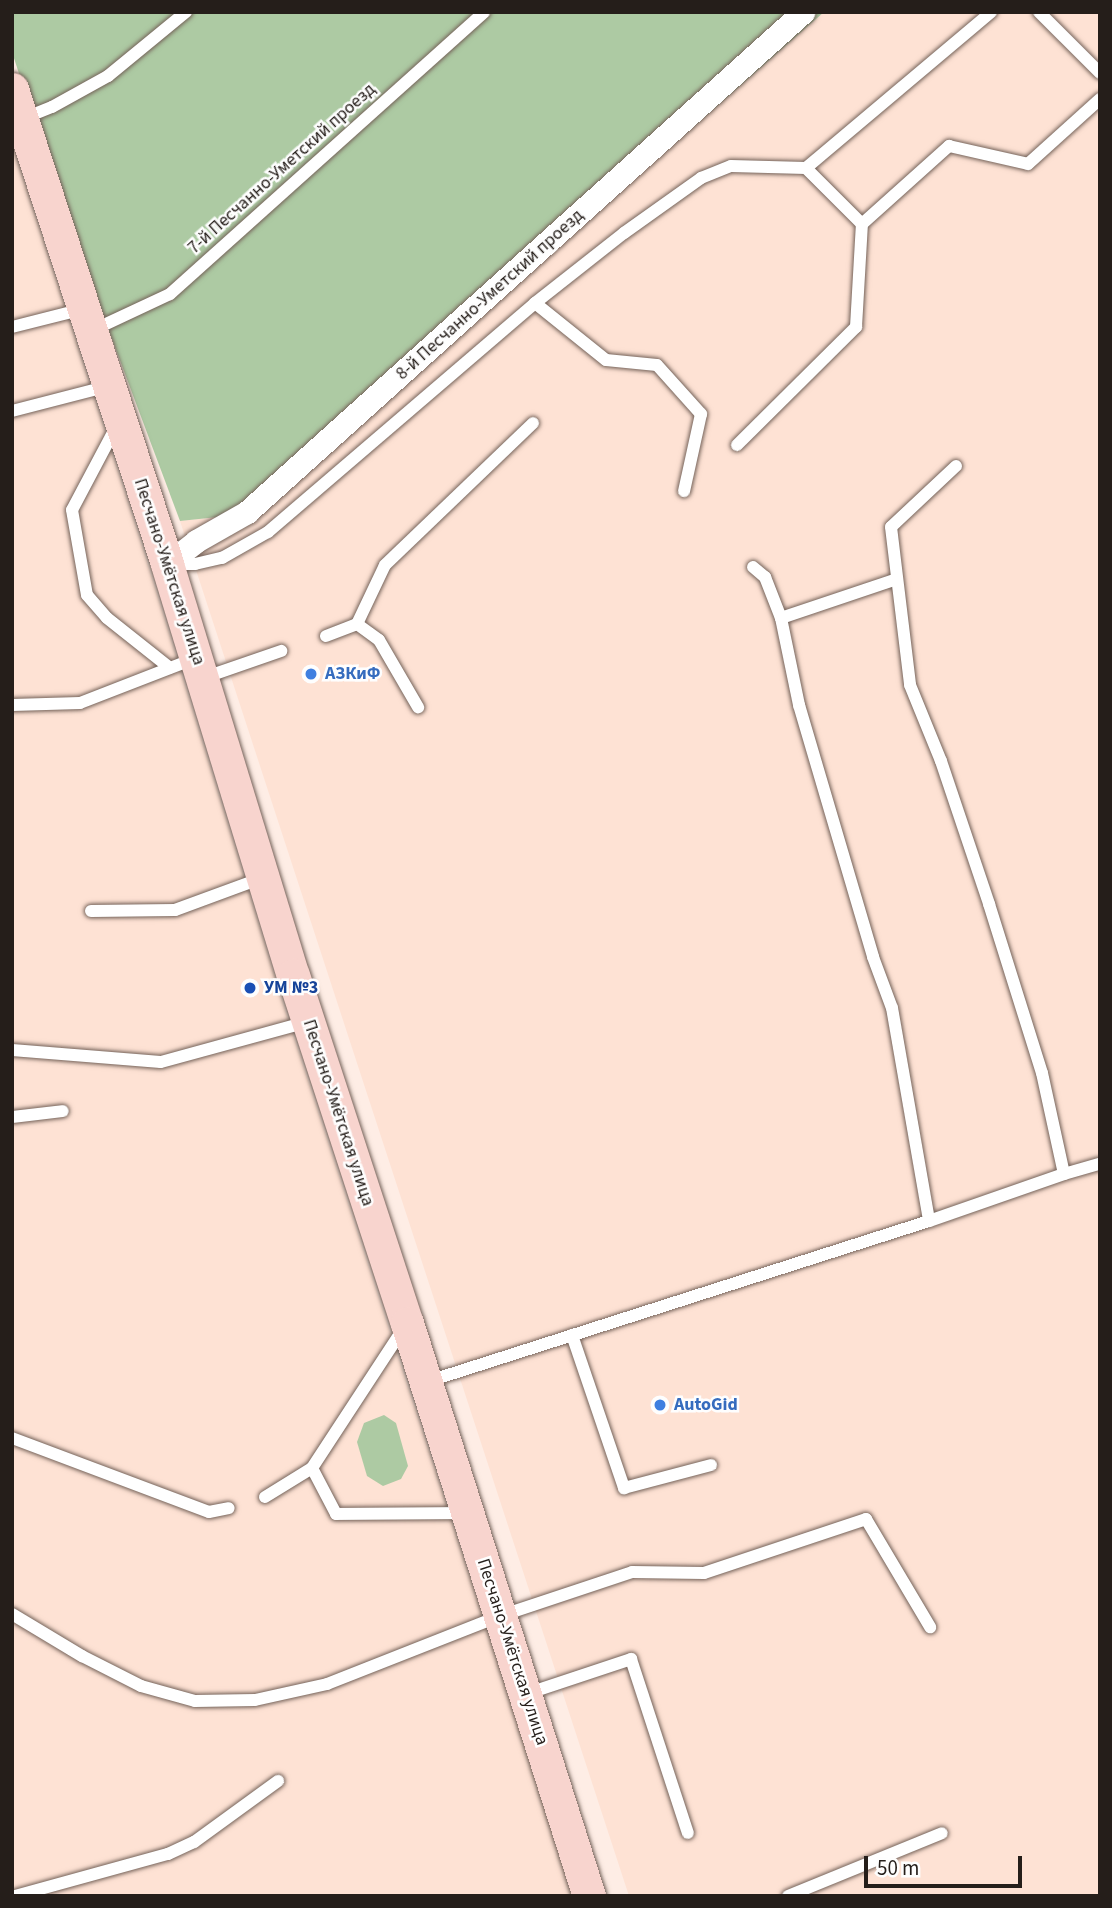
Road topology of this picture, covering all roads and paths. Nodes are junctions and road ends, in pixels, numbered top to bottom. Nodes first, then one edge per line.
1 (186, 12) edge
2 (484, 12) edge
3 (803, 12) edge
4 (990, 12) edge
5 (1039, 12) edge
6 (1100, 73) edge
7 (1100, 99) edge
8 (22, 128) edge
9 (806, 168) junction
10 (862, 224) junction
11 (535, 303) junction
12 (87, 320) junction
13 (12, 327) edge
14 (109, 386) junction
15 (12, 411) edge
16 (120, 420) junction
17 (533, 423) dead end
18 (737, 445) dead end
19 (956, 466) dead end
20 (684, 491) dead end
21 (167, 564) junction
22 (753, 567) dead end
23 (897, 579) junction
24 (781, 618) junction
25 (357, 624) junction
26 (326, 636) dead end
27 (281, 651) dead end
28 (190, 668) junction
29 (12, 705) edge
30 (418, 707) dead end
31 (262, 878) junction
32 (91, 911) dead end
33 (308, 1022) junction
34 (12, 1050) edge
35 (63, 1111) dead end
36 (12, 1117) edge
37 (1100, 1164) edge
38 (1064, 1174) junction
39 (929, 1221) junction
40 (407, 1323) junction
41 (572, 1335) junction
42 (426, 1382) junction
43 (12, 1438) edge
44 (712, 1465) dead end
45 (312, 1468) junction
46 (265, 1497) dead end
47 (229, 1508) dead end
48 (468, 1513) junction
49 (12, 1614) edge
50 (500, 1616) junction
51 (930, 1627) dead end
52 (525, 1695) junction
53 (278, 1781) dead end
54 (688, 1833) dead end
55 (942, 1833) dead end
56 (15, 1896) edge
57 (589, 1896) edge
58 (788, 1896) edge

1 - 8 lane
2 - 12 lane, 7-й Песчанно-Уметский проезд
3 - 21 street, 8-й Песчанно-Уметский проезд
4 - 9 lane
5 - 6 lane
7 - 10 lane
8 - 12 main road, Песчано-Умётская улица
9 - 10 lane
9 - 11 lane
10 - 18 lane
11 - 20 lane
11 - 21 lane
12 - 13 lane, 7-й Песчанно-Уметский проезд
12 - 14 main road, Песчано-Умётская улица
14 - 15 lane
14 - 16 main road, Песчано-Умётская улица
16 - 21 main road, Песчано-Умётская улица
16 - 28 lane
17 - 25 lane
19 - 23 lane
21 - 28 main road, Песчано-Умётская улица
22 - 24 lane
23 - 24 lane
23 - 38 lane
24 - 39 lane
25 - 26 lane
25 - 30 lane
27 - 28 lane
28 - 29 lane
28 - 31 main road, Песчано-Умётская улица
31 - 32 lane
31 - 33 main road, Песчано-Умётская улица
33 - 34 lane
33 - 40 main road, Песчано-Умётская улица
35 - 36 lane
37 - 38 lane
38 - 39 lane
39 - 41 lane
40 - 42 main road, Песчано-Умётская улица
40 - 45 lane
41 - 42 lane
41 - 44 lane
42 - 48 main road, Песчано-Умётская улица
43 - 47 lane
45 - 46 lane
45 - 48 lane
48 - 50 main road, Песчано-Умётская улица
49 - 50 lane
50 - 51 lane
50 - 52 main road, Песчано-Умётская улица
52 - 54 lane
52 - 57 main road, Песчано-Умётская улица
53 - 56 lane
55 - 58 lane

